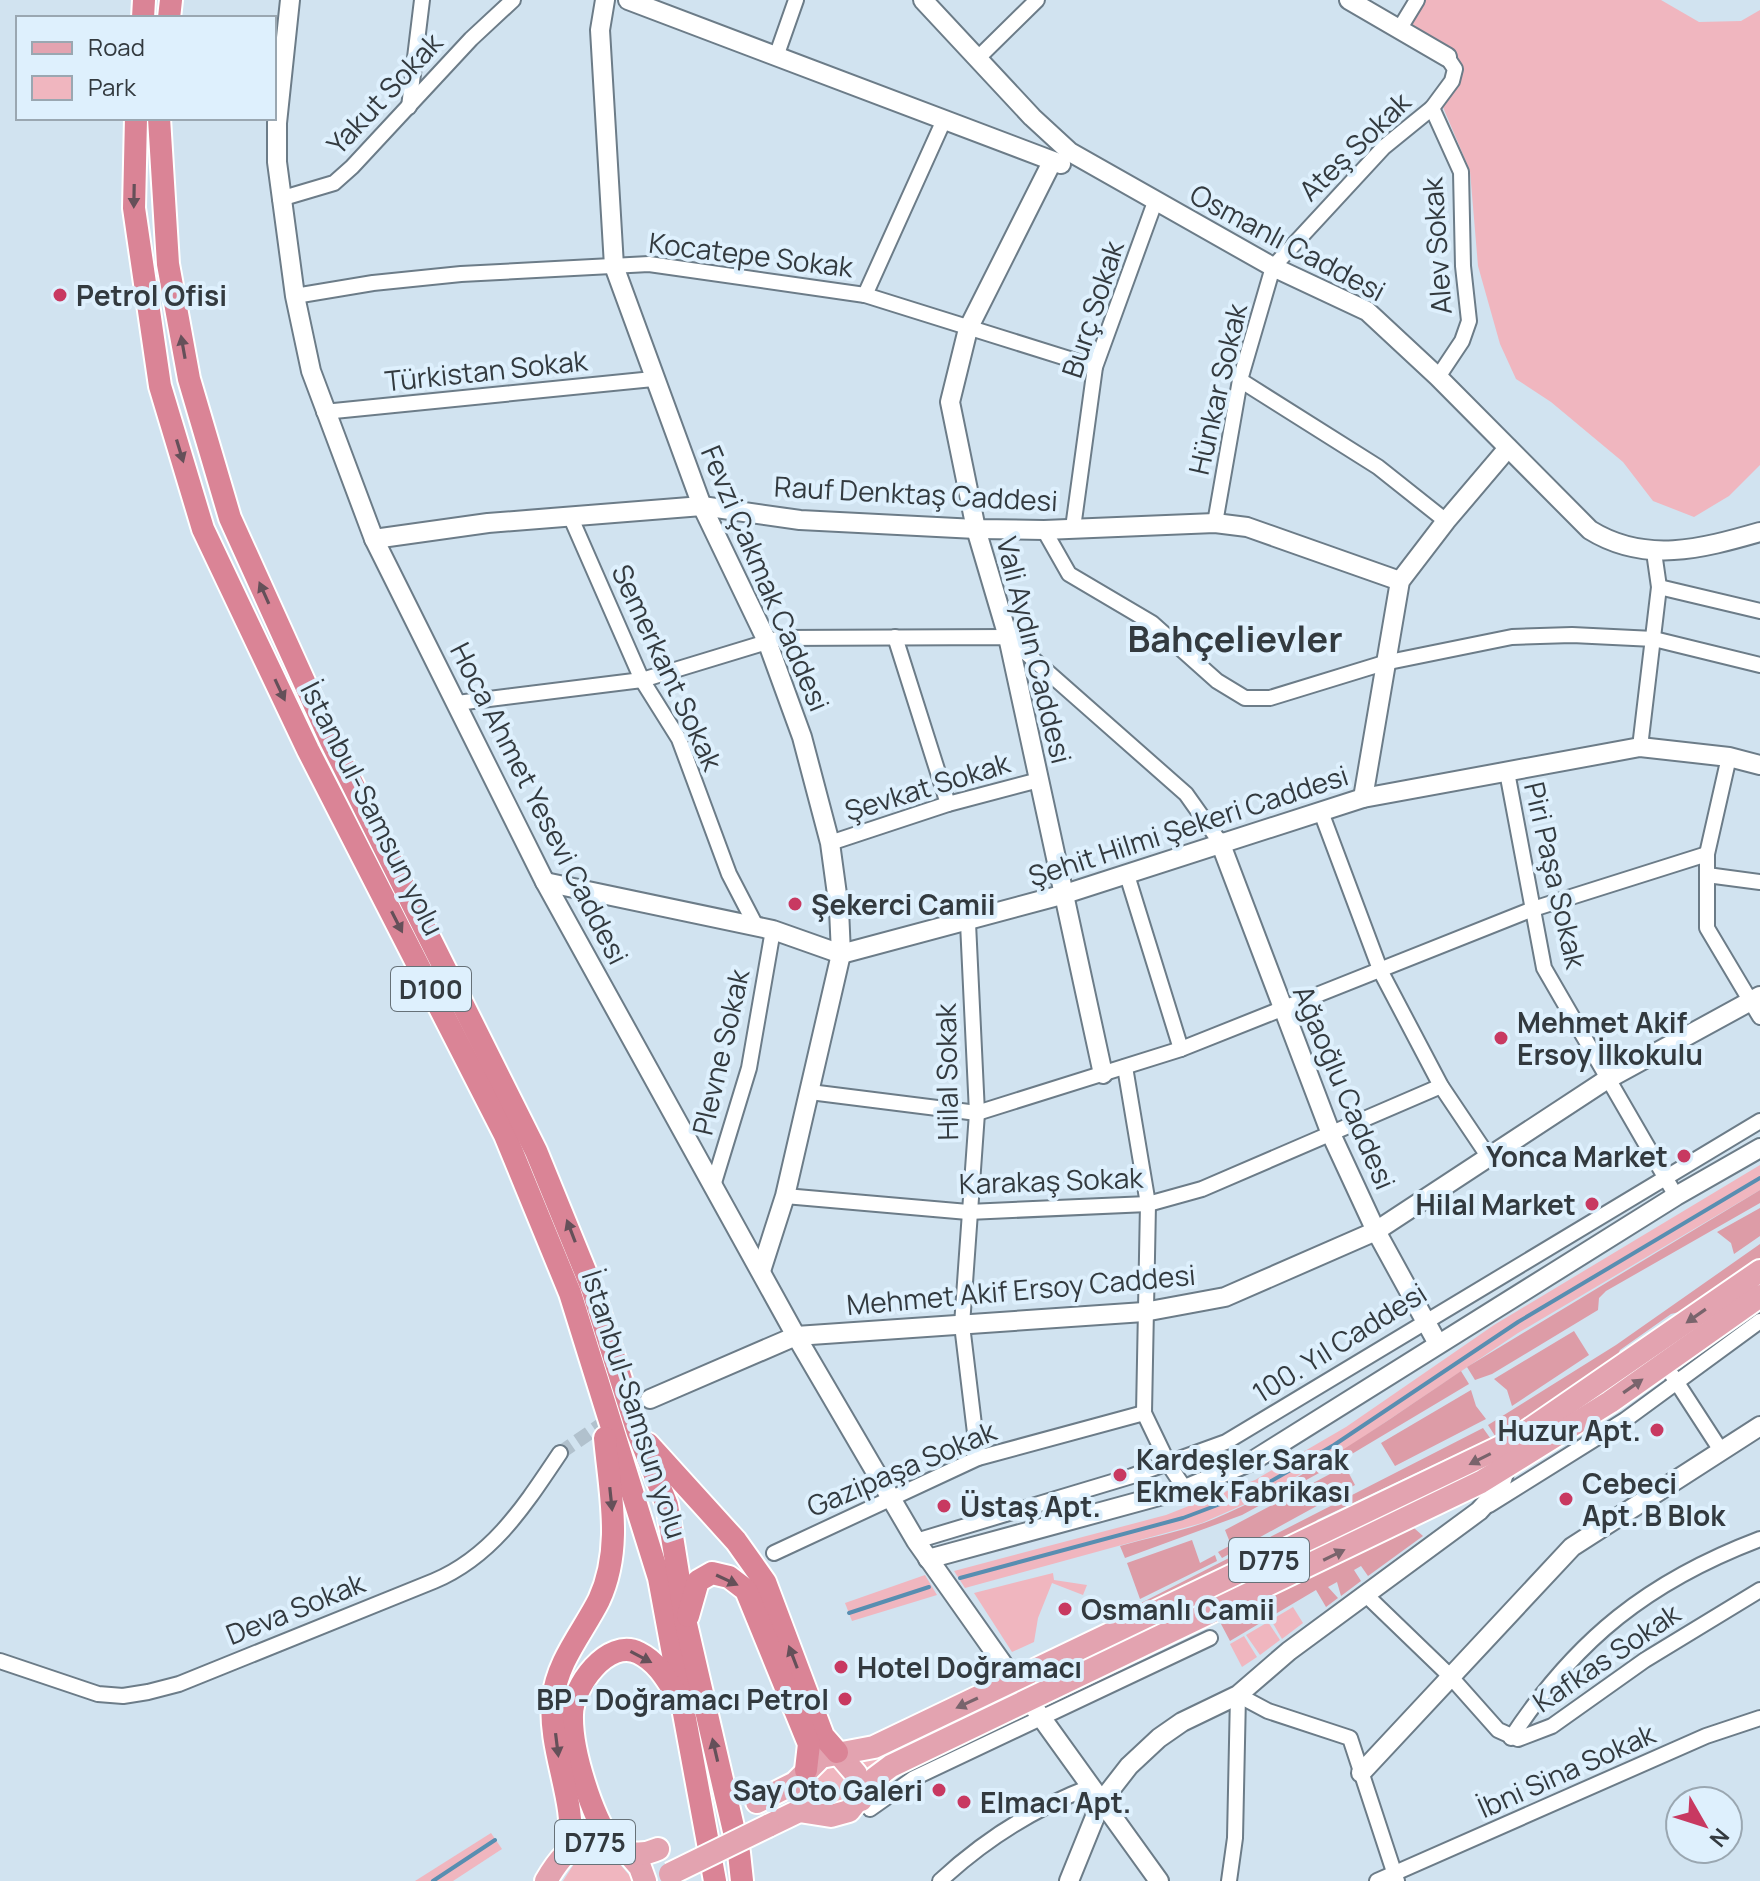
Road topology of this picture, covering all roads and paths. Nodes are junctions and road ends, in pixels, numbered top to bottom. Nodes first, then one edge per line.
1 (290, 0) edge
2 (422, 0) edge
3 (513, 0) edge
4 (605, 0) edge
5 (628, 0) edge
6 (796, 0) edge
7 (923, 0) edge
8 (1037, 0) edge
9 (1349, 0) edge
10 (1417, 0) edge
11 (1400, 28) junction
12 (777, 54) junction
13 (1447, 57) joint
14 (977, 59) junction
15 (409, 107) junction
16 (1432, 108) junction
17 (136, 120) edge
18 (159, 120) edge
19 (944, 120) junction
20 (1052, 162) junction
21 (1103, 172) junction
22 (280, 199) junction
23 (1155, 202) junction
24 (614, 266) junction
25 (1273, 267) junction
26 (865, 295) junction
27 (295, 296) junction
28 (968, 329) junction
29 (1095, 367) junction
30 (1438, 377) junction
31 (653, 379) junction
32 (1240, 380) junction
33 (324, 412) junction
34 (1508, 448) junction
35 (702, 506) junction
36 (571, 518) junction
37 (1446, 521) junction
38 (1215, 523) junction
39 (1073, 528) junction
40 (976, 529) junction
41 (1044, 530) junction
42 (1760, 532) edge
43 (374, 539) junction
44 (1654, 552) junction
45 (1400, 581) junction
46 (1659, 587) junction
47 (1760, 611) edge
48 (895, 637) junction
49 (1008, 637) junction
50 (1654, 639) junction
51 (767, 641) junction
52 (1384, 663) junction
53 (1760, 665) edge
54 (642, 680) junction
55 (457, 703) junction
56 (1640, 747) junction
57 (1729, 757) junction
58 (1760, 765) edge
59 (1507, 772) junction
60 (1039, 780) junction
61 (1363, 798) junction
62 (948, 804) junction
63 (1321, 812) junction
64 (1220, 842) junction
65 (830, 843) junction
66 (1707, 854) junction
67 (1127, 875) junction
68 (1707, 875) junction
69 (545, 882) junction
70 (1760, 882) edge
71 (1065, 894) junction
72 (1533, 909) junction
73 (968, 923) junction
74 (765, 928) junction
75 (841, 954) junction
76 (1381, 972) junction
77 (1757, 1005) edge
78 (1281, 1009) junction
79 (1181, 1049) junction
80 (1125, 1067) junction
81 (1103, 1074) junction
82 (1606, 1080) junction
83 (1441, 1086) junction
84 (810, 1092) junction
85 (977, 1113) junction
86 (1760, 1121) edge
87 (1331, 1134) junction
88 (1760, 1148) edge
89 (1488, 1156) junction
90 (1663, 1176) junction
91 (713, 1186) junction
92 (785, 1196) junction
93 (1676, 1196) junction
94 (1148, 1204) junction
95 (968, 1212) junction
96 (1376, 1231) junction
97 (761, 1271) junction
98 (1760, 1271) edge
99 (1760, 1296) edge
100 (1144, 1312) junction
101 (1425, 1321) junction
102 (1760, 1321) edge
103 (962, 1325) junction
104 (796, 1336) junction
105 (1438, 1344) junction
106 (1671, 1373) junction
107 (601, 1393) junction
108 (650, 1399) dead end
109 (1144, 1413) junction
110 (1760, 1426) edge
111 (638, 1433) junction
112 (1720, 1449) junction
113 (560, 1453) tunnel mouth
114 (1515, 1455) junction
115 (978, 1458) junction
116 (1169, 1465) junction
117 (1185, 1489) junction
118 (889, 1498) junction
119 (1479, 1511) junction
120 (1760, 1539) edge
121 (916, 1541) junction
122 (774, 1553) dead end
123 (932, 1565) junction
124 (1760, 1590) edge
125 (1366, 1595) junction
126 (686, 1624) junction
127 (1210, 1638) dead end
128 (0, 1661) edge
129 (1132, 1663) junction
130 (1450, 1676) junction
131 (1238, 1695) junction
132 (1028, 1699) junction
133 (681, 1701) junction
134 (1760, 1718) edge
135 (1511, 1738) junction
136 (837, 1752) junction
137 (806, 1770) junction
138 (1361, 1773) junction
139 (1096, 1795) junction
140 (757, 1802) dead end
141 (865, 1804) junction
142 (823, 1815) junction
143 (619, 1848) junction
144 (570, 1849) junction
145 (658, 1849) dead end
146 (665, 1877) edge
147 (1396, 1877) edge
148 (548, 1880) edge
149 (645, 1881) edge
150 (715, 1881) edge
151 (742, 1881) edge
152 (940, 1881) edge
153 (1069, 1881) edge
154 (1159, 1881) edge
155 (1229, 1881) edge
156 (1377, 1881) edge

1 - 22 street, Hoca Ahmet Yesevi Caddesi
2 - 15 street
3 - 15 street, Yakut Sokak
4 - 24 street, Fevzi Çakmak Caddesi
5 - 12 street
6 - 12 street
7 - 14 street, Osmanlı Caddesi
8 - 14 street
9 - 11 street
10 - 11 street
11 - 13 street
12 - 19 street
13 - 16 street, Ateş Sokak
14 - 21 street, Osmanlı Caddesi
15 - 22 street, Yakut Sokak
16 - 25 street, Ateş Sokak
16 - 30 street, Alev Sokak
17 -> 107 highway, İstanbul-Samsun yolu / D100
111 -> 18 highway, İstanbul-Samsun yolu / D100
19 - 20 street
19 - 26 street
20 - 21 street
20 - 28 street, Vali Aydın Caddesi
21 - 23 street, Osmanlı Caddesi
22 - 27 street, Hoca Ahmet Yesevi Caddesi
23 - 25 street, Osmanlı Caddesi
23 - 29 street, Burç Sokak
24 - 26 street, Kocatepe Sokak
24 - 27 street, Kocatepe Sokak
24 - 31 street, Fevzi Çakmak Caddesi
25 - 30 street, Osmanlı Caddesi
25 - 32 street, Hünkar Sokak
26 - 28 street, Kocatepe Sokak
27 - 33 street, Hoca Ahmet Yesevi Caddesi
28 - 29 street, Kocatepe Sokak
28 - 40 street, Vali Aydın Caddesi
29 - 39 street, Burç Sokak
30 - 34 street, Osmanlı Caddesi
31 - 33 street, Türkistan Sokak
31 - 35 street, Fevzi Çakmak Caddesi
32 - 37 street
32 - 38 street, Hünkar Sokak
33 - 43 street, Hoca Ahmet Yesevi Caddesi
34 - 37 street
34 - 44 street, Osmanlı Caddesi
35 - 36 street, Rauf Denktaş Caddesi
35 - 40 street, Rauf Denktaş Caddesi
35 - 51 street, Fevzi Çakmak Caddesi
36 - 43 street, Rauf Denktaş Caddesi
36 - 54 street, Semerkant Sokak
37 - 45 street
38 - 39 street, Rauf Denktaş Caddesi
38 - 45 street, Rauf Denktaş Caddesi
39 - 41 street, Rauf Denktaş Caddesi
40 - 41 street, Rauf Denktaş Caddesi
40 - 49 street, Vali Aydın Caddesi
41 - 52 street
42 - 44 street, Osmanlı Caddesi
43 - 55 street, Hoca Ahmet Yesevi Caddesi
44 - 46 street
45 - 52 street
46 - 47 street
46 - 50 street
48 - 49 street
48 - 51 street
48 - 62 street
49 - 60 street, Vali Aydın Caddesi
49 - 64 street
50 - 52 street
50 - 53 street
50 - 56 street
51 - 54 street
51 - 65 street, Fevzi Çakmak Caddesi
52 - 61 street
54 - 55 street
54 - 74 street, Semerkant Sokak
55 - 69 street, Hoca Ahmet Yesevi Caddesi
56 - 57 street, Şehit Hilmi Şekeri Caddesi
56 - 59 street, Şehit Hilmi Şekeri Caddesi
57 - 58 street, Şehit Hilmi Şekeri Caddesi
57 - 66 street
59 - 61 street, Şehit Hilmi Şekeri Caddesi
59 - 72 street, Piri Paşa Sokak
60 - 62 street, Şevkat Sokak
60 - 71 street, Vali Aydın Caddesi
61 - 63 street, Şehit Hilmi Şekeri Caddesi
62 - 65 street, Şevkat Sokak
63 - 64 street, Şehit Hilmi Şekeri Caddesi
63 - 76 street
64 - 67 street, Şehit Hilmi Şekeri Caddesi
64 - 78 street, Ağaoğlu Caddesi
65 - 75 street, Fevzi Çakmak Caddesi
66 - 68 street
66 - 72 street
67 - 71 street, Şehit Hilmi Şekeri Caddesi
67 - 79 street
68 - 70 street
68 - 77 street
69 - 74 street
69 - 91 street, Hoca Ahmet Yesevi Caddesi
71 - 73 street, Şehit Hilmi Şekeri Caddesi
71 - 81 street, Vali Aydın Caddesi
72 - 76 street
72 - 82 street, Piri Paşa Sokak
73 - 75 street, Şehit Hilmi Şekeri Caddesi
73 - 85 street, Hilal Sokak
74 - 75 street
74 - 91 street, Plevne Sokak
75 - 84 street, Fevzi Çakmak Caddesi
76 - 78 street
76 - 83 street
77 - 82 street, Mehmet Akif Ersoy Caddesi
78 - 79 street
78 - 87 street, Ağaoğlu Caddesi
79 - 80 street
80 - 81 street
80 - 94 street
81 - 85 street
82 - 89 street, Mehmet Akif Ersoy Caddesi
82 - 90 street, Piri Paşa Sokak
83 - 87 street, Karakaş Sokak
83 - 89 street
84 - 85 street
84 - 92 street, Fevzi Çakmak Caddesi
85 - 95 street, Hilal Sokak
86 - 90 street, 100. Yıl Caddesi
87 - 94 street, Karakaş Sokak
87 - 96 street, Ağaoğlu Caddesi
88 - 93 street, 100. Yıl Caddesi
89 - 96 street, Mehmet Akif Ersoy Caddesi
90 - 93 street, Piri Paşa Sokak
90 - 101 street, 100. Yıl Caddesi
91 - 97 street, Hoca Ahmet Yesevi Caddesi
92 - 95 street, Karakaş Sokak
92 - 97 street, Fevzi Çakmak Caddesi
93 - 105 street, 100. Yıl Caddesi
94 - 95 street, Karakaş Sokak
94 - 100 street
95 - 103 street, Hilal Sokak
96 - 100 street, Mehmet Akif Ersoy Caddesi
96 - 101 street, Ağaoğlu Caddesi
97 - 104 street, Hoca Ahmet Yesevi Caddesi
98 -> 114 main road, D775
99 - 106 main road, D775
100 - 103 street, Mehmet Akif Ersoy Caddesi
100 - 109 street
101 - 105 street, Ağaoğlu Caddesi
101 - 116 street, 100. Yıl Caddesi
102 - 106 street
103 - 104 street, Mehmet Akif Ersoy Caddesi
103 - 115 street, Hilal Sokak
104 - 108 street, Mehmet Akif Ersoy Caddesi
104 - 118 street, Hoca Ahmet Yesevi Caddesi
105 - 117 street, 100. Yıl Caddesi
106 - 112 street
114 -> 106 main road, D775
106 - 119 street
107 - 133 highway, İstanbul-Samsun yolu / D100
107 -> 144 highway
109 - 115 street, Gazipaşa Sokak
109 - 116 street
110 - 112 street
111 - 126 highway, İstanbul-Samsun yolu / D100
136 -> 111 highway
112 - 130 street
113 - 128 street, Deva Sokak
114 - 119 street
129 -> 114 main road, D775
114 -> 132 main road, D775
115 - 118 street, Gazipaşa Sokak
116 - 117 street
116 - 121 street, 100. Yıl Caddesi
117 - 123 street, 100. Yıl Caddesi
118 - 121 street, Hoca Ahmet Yesevi Caddesi
118 - 122 street, Gazipaşa Sokak
119 - 125 street
120 - 135 street
121 - 123 street, Hoca Ahmet Yesevi Caddesi
123 - 132 street, Hoca Ahmet Yesevi Caddesi
124 - 135 street, Kafkas Sokak
125 - 130 street, Kafkas Sokak
125 - 131 street
126 -> 137 highway
151 -> 126 highway, İstanbul-Samsun yolu / D100
127 - 129 street
129 - 132 main road, D775
130 - 135 street, Kafkas Sokak
130 - 138 street
131 - 138 street
131 - 139 street
131 - 155 street
132 -> 136 main road, D775
132 - 139 street, Hoca Ahmet Yesevi Caddesi
132 - 141 main road, D775
143 -> 133 highway
133 - 150 highway, İstanbul-Samsun yolu / D100
134 - 147 street, İbni Sina Sokak
136 - 137 main road, D775
136 - 141 main road
137 - 140 main road, D775
137 - 142 main road
138 - 147 street
139 - 152 street
139 - 153 street
139 - 154 street, Hoca Ahmet Yesevi Caddesi
141 - 142 main road, D775
142 - 146 main road, D775, bridge
143 - 144 main road, D775
143 - 145 main road, D775
143 - 149 main road
144 - 148 main road, D775
147 - 156 street, İbni Sina Sokak

